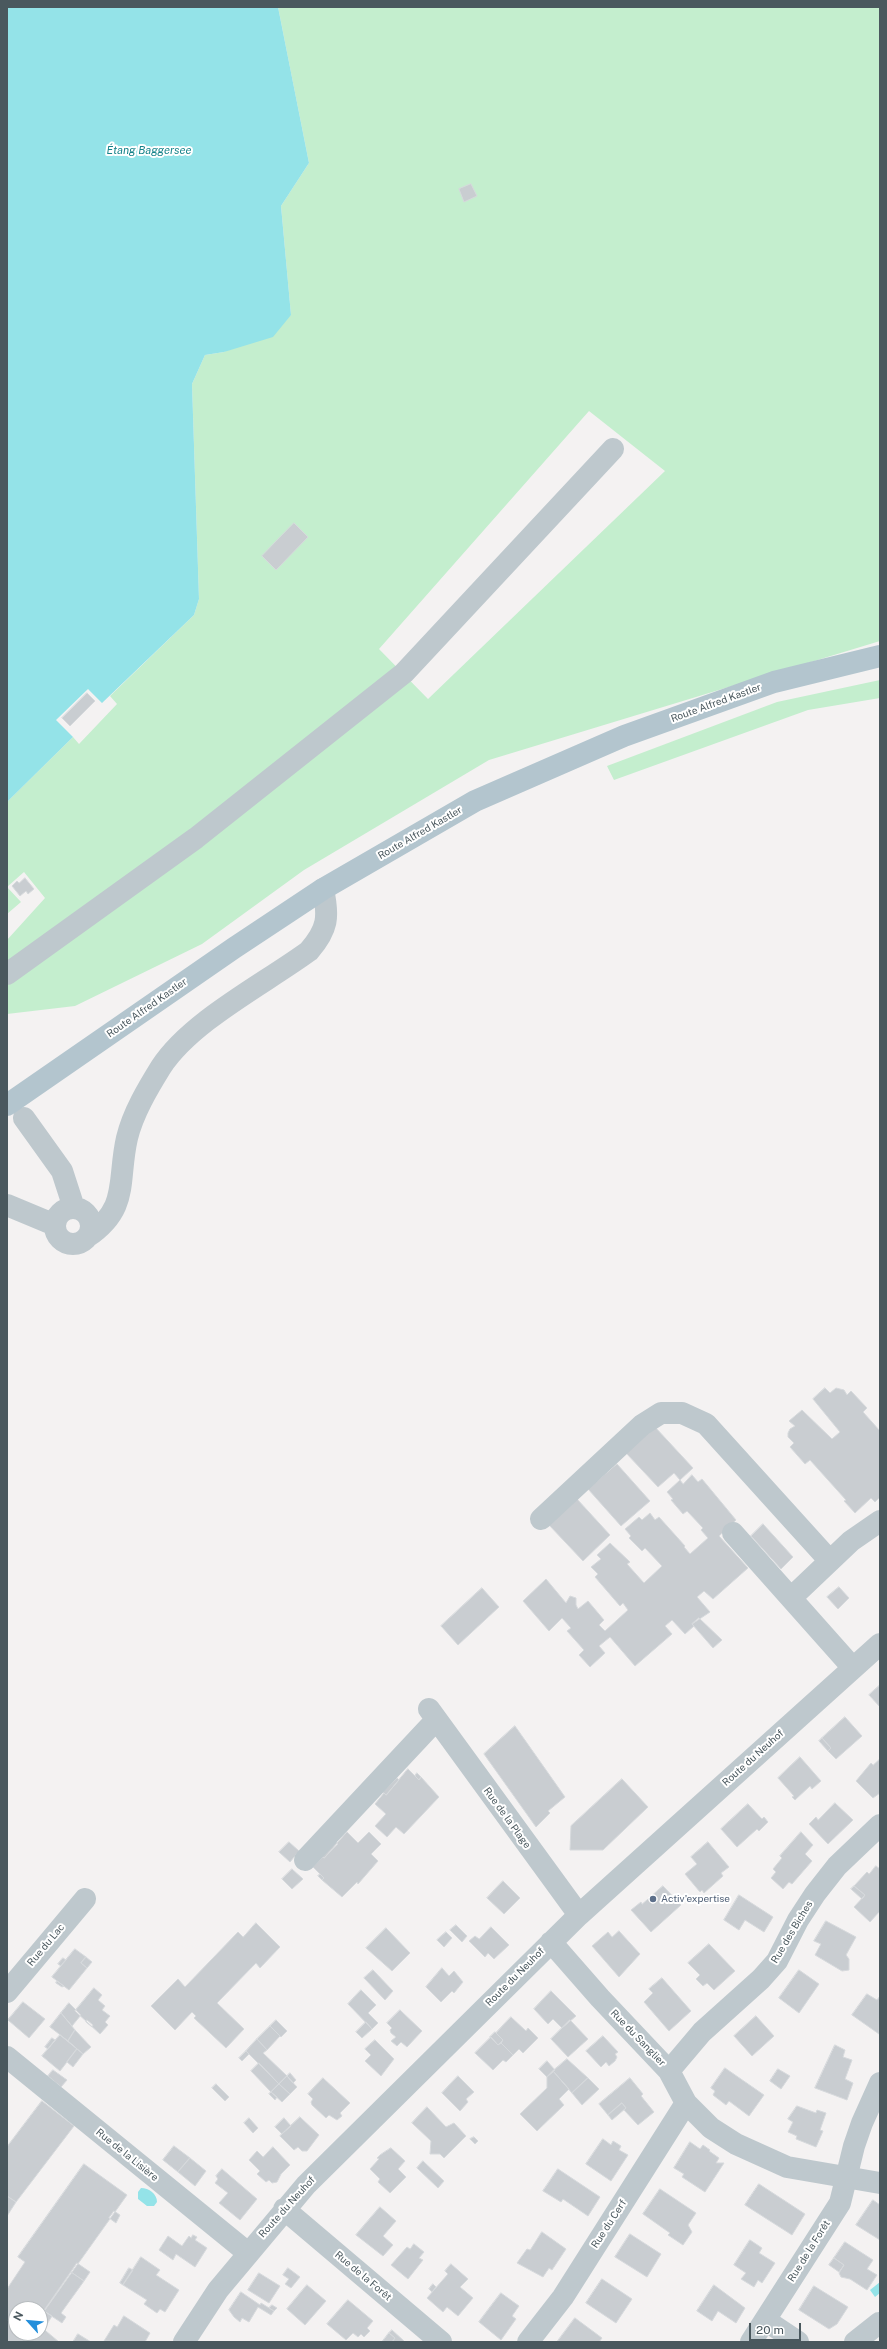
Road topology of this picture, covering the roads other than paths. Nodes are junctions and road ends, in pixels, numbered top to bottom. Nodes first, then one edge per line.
1 (613, 449) dead end
2 (880, 656) edge
3 (323, 889) junction
4 (7, 974) edge
5 (7, 1104) edge
6 (24, 1118) dead end
7 (7, 1204) edge
8 (74, 1208) junction
9 (55, 1225) junction
10 (87, 1237) junction
11 (541, 1519) dead end
12 (880, 1521) edge
13 (733, 1533) dead end
14 (830, 1561) junction
15 (791, 1598) junction
16 (880, 1644) edge
17 (853, 1668) junction
18 (880, 1825) edge
19 (305, 1860) dead end
20 (85, 1899) dead end
21 (579, 1915) junction
22 (551, 1942) junction
23 (7, 1992) edge
24 (7, 2057) edge
25 (669, 2071) junction
26 (880, 2083) edge
27 (686, 2103) junction
28 (846, 2178) junction
29 (880, 2183) edge
30 (284, 2209) junction
31 (248, 2252) junction
32 (765, 2320) junction
33 (879, 2323) dead end
34 (184, 2342) edge
35 (441, 2342) edge
36 (528, 2342) edge
37 (750, 2342) edge
38 (798, 2342) edge
39 (855, 2342) edge

1 - 4 street
2 - 3 main road, Route Alfred Kastler
3 - 5 main road, Route Alfred Kastler
3 - 10 street
6 - 8 street
7 - 9 street
8 - 9 street
8 - 10 street
9 - 10 street
11 - 14 street
12 - 14 street
13 - 15 street
14 - 15 street
15 - 17 street
16 - 17 street, Route du Neuhof
17 - 21 street, Route du Neuhof
18 - 25 street, Rue des Biches
19 - 21 street, Rue de la Plage
20 - 23 street, Rue du Lac
21 - 22 street, Route du Neuhof
22 - 25 street, Rue du Sanglier
22 - 30 street, Route du Neuhof
24 - 31 street, Rue de la Lisière
25 - 27 street, Rue du Sanglier
26 - 28 street, Rue de la Forêt
27 - 28 street, Rue du Sanglier
27 - 36 street, Rue du Cerf
28 - 29 street, Rue du Sanglier
28 - 32 street, Rue de la Forêt
30 - 31 street, Route du Neuhof
30 - 35 street, Rue de la Forêt
31 - 34 street, Route du Neuhof
32 - 37 street, Rue de la Forêt
32 - 38 street
33 - 39 street

